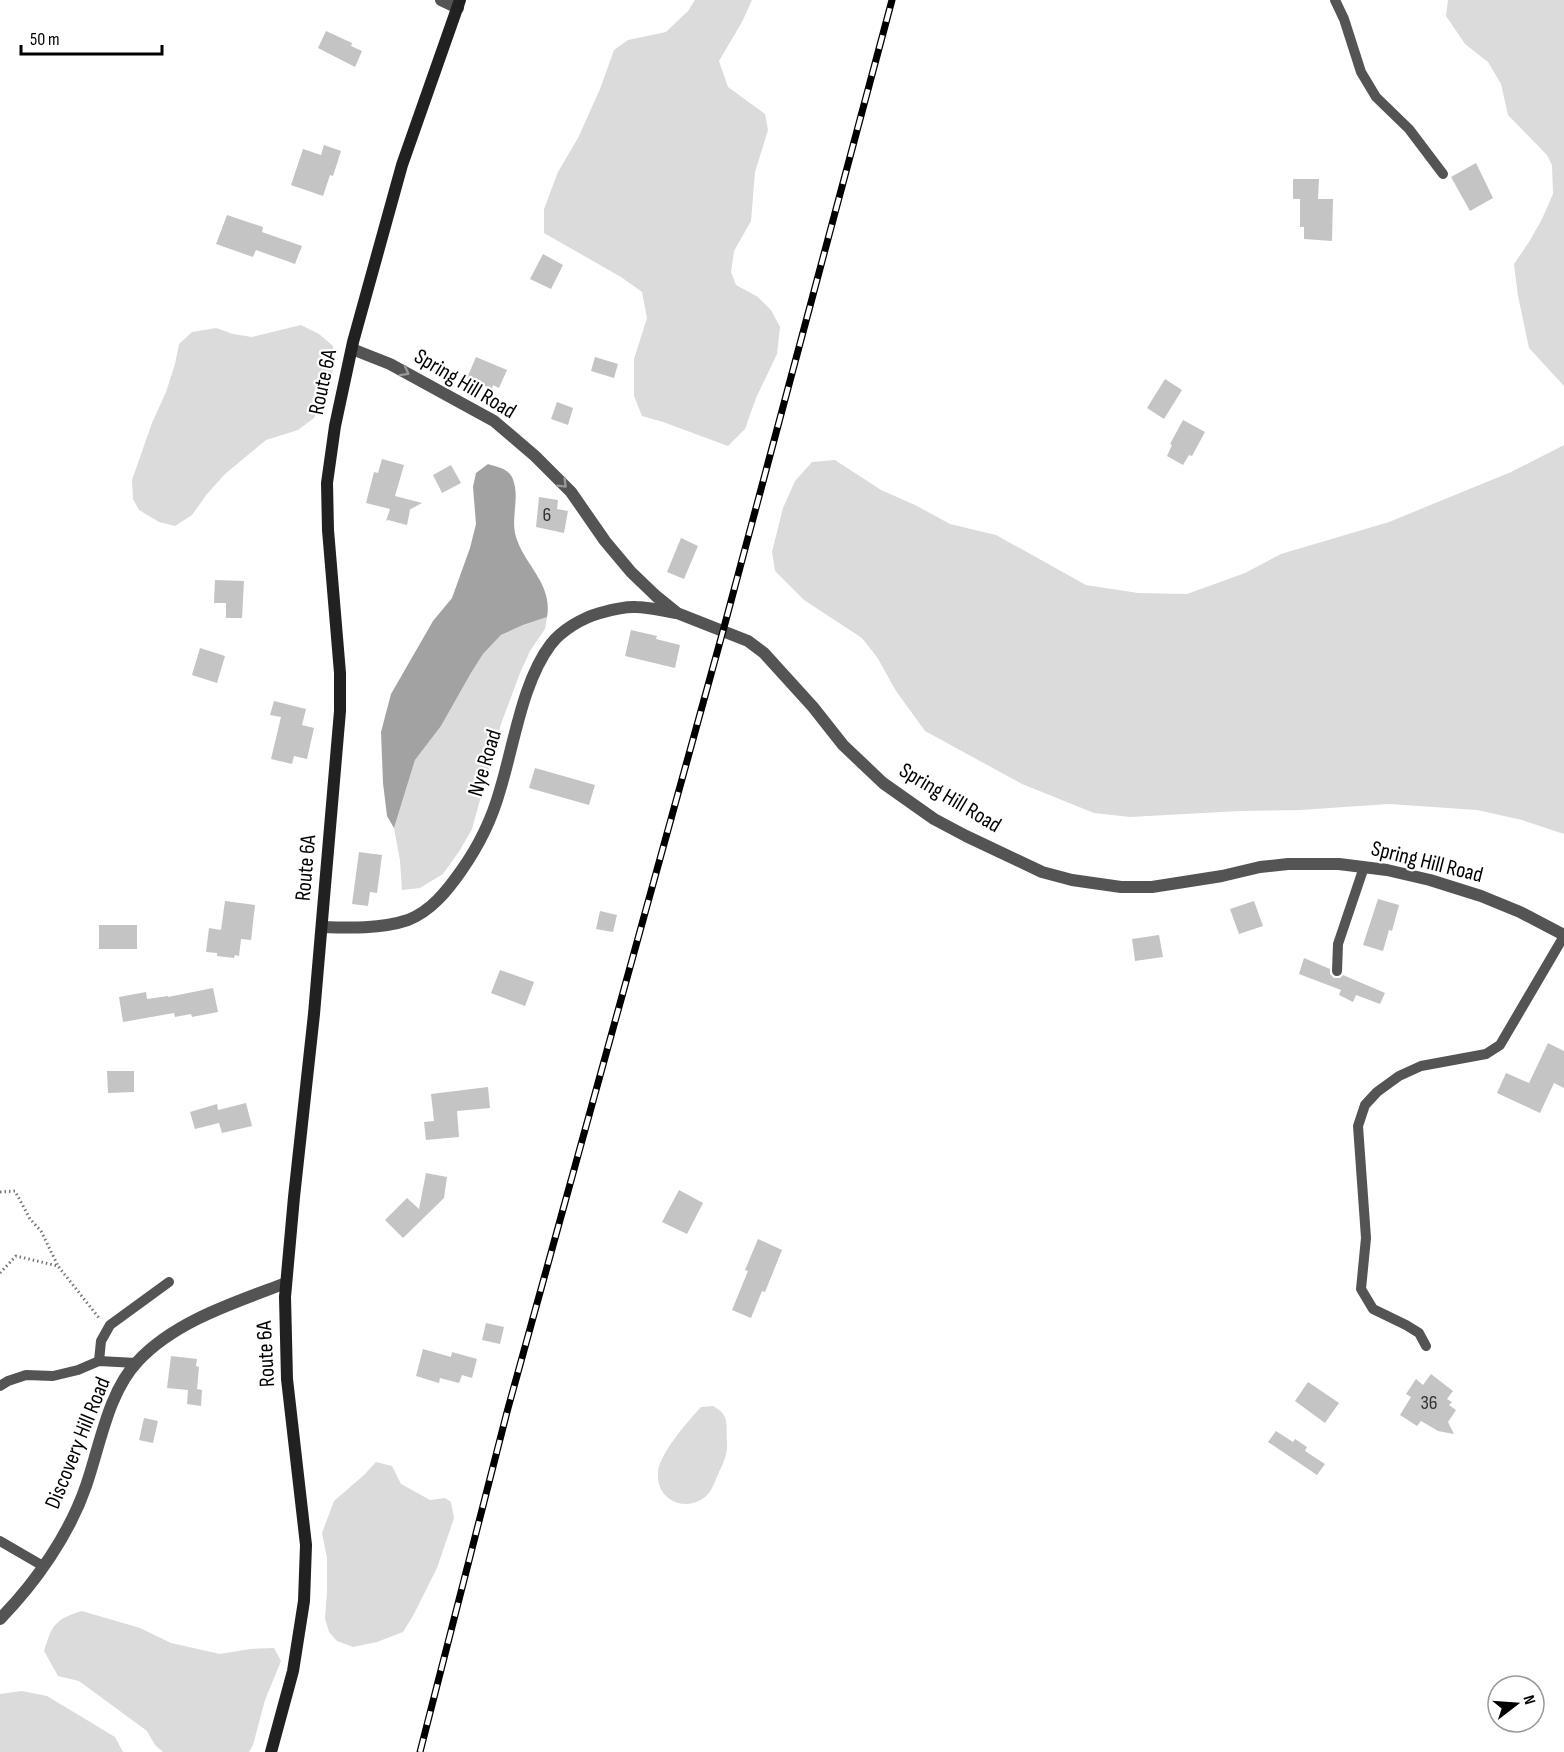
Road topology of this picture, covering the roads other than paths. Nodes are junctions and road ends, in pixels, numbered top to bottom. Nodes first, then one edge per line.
1 (441, 0) edge
2 (1335, 0) edge
3 (459, 4) edge
4 (1443, 174) dead end
5 (352, 349) junction
6 (677, 613) junction
7 (1364, 867) junction
8 (322, 927) junction
9 (1564, 936) edge
10 (1337, 971) dead end
11 (169, 1282) dead end
12 (286, 1283) junction
13 (1426, 1346) dead end
14 (99, 1360) junction
15 (136, 1363) junction
16 (0, 1386) edge
17 (0, 1540) edge
18 (43, 1566) junction
19 (0, 1619) edge
20 (271, 1752) edge

1 - 3 street
2 - 4 lane
3 - 5 main road, Route 6A
5 -> 6 street, Spring Hill Road
5 - 8 main road, Route 6A
6 - 7 street, Spring Hill Road
6 - 8 street, Nye Road
7 - 9 street, Spring Hill Road
7 - 10 lane
8 - 12 main road, Route 6A
9 - 13 lane
11 - 14 lane
12 - 15 street, Discovery Hill Road
12 - 20 main road, Route 6A
14 - 15 lane
14 - 16 lane
15 - 18 street, Discovery Hill Road
17 - 18 lane
18 - 19 street, Discovery Hill Road

